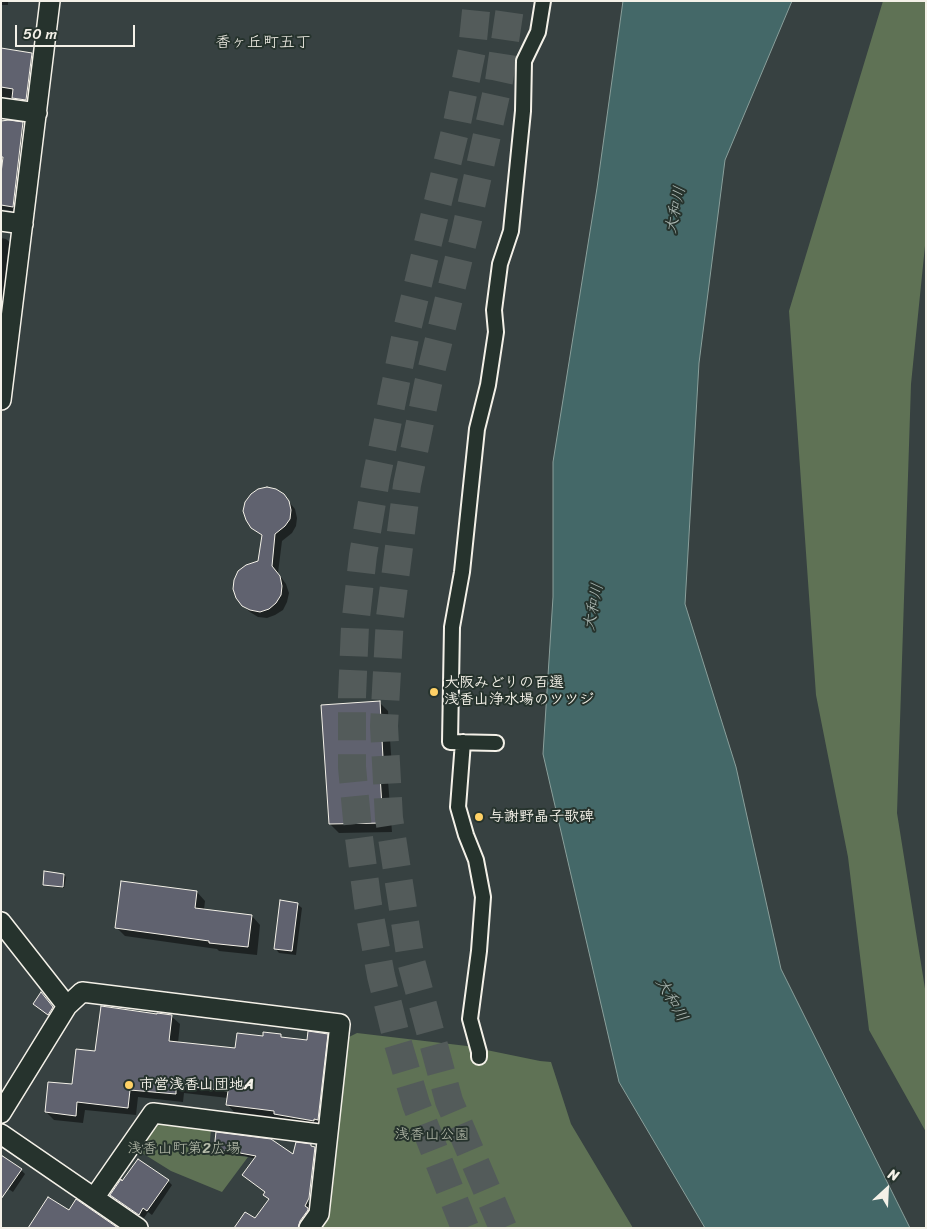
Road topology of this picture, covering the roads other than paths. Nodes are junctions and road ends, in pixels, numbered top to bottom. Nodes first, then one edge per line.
1 (50, 1) edge
2 (543, 1) edge
3 (1, 108) edge
4 (37, 113) junction
5 (1, 221) edge
6 (23, 224) junction
7 (5, 333) edge
8 (1, 400) edge
9 (463, 742) junction
10 (496, 743) dead end
11 (1, 922) edge
12 (68, 1006) junction
13 (479, 1057) dead end
14 (1, 1113) edge
15 (1, 1134) edge
16 (327, 1135) junction
17 (94, 1198) junction
18 (138, 1228) edge
19 (309, 1228) edge

1 - 4 street
2 - 9 street
3 - 4 street
4 - 6 street
5 - 6 street
6 - 7 street
7 - 8 street
9 - 10 street
9 - 13 street
11 - 12 street
12 - 14 street
12 - 16 street
15 - 17 street
16 - 17 street
16 - 19 street
17 - 18 street

